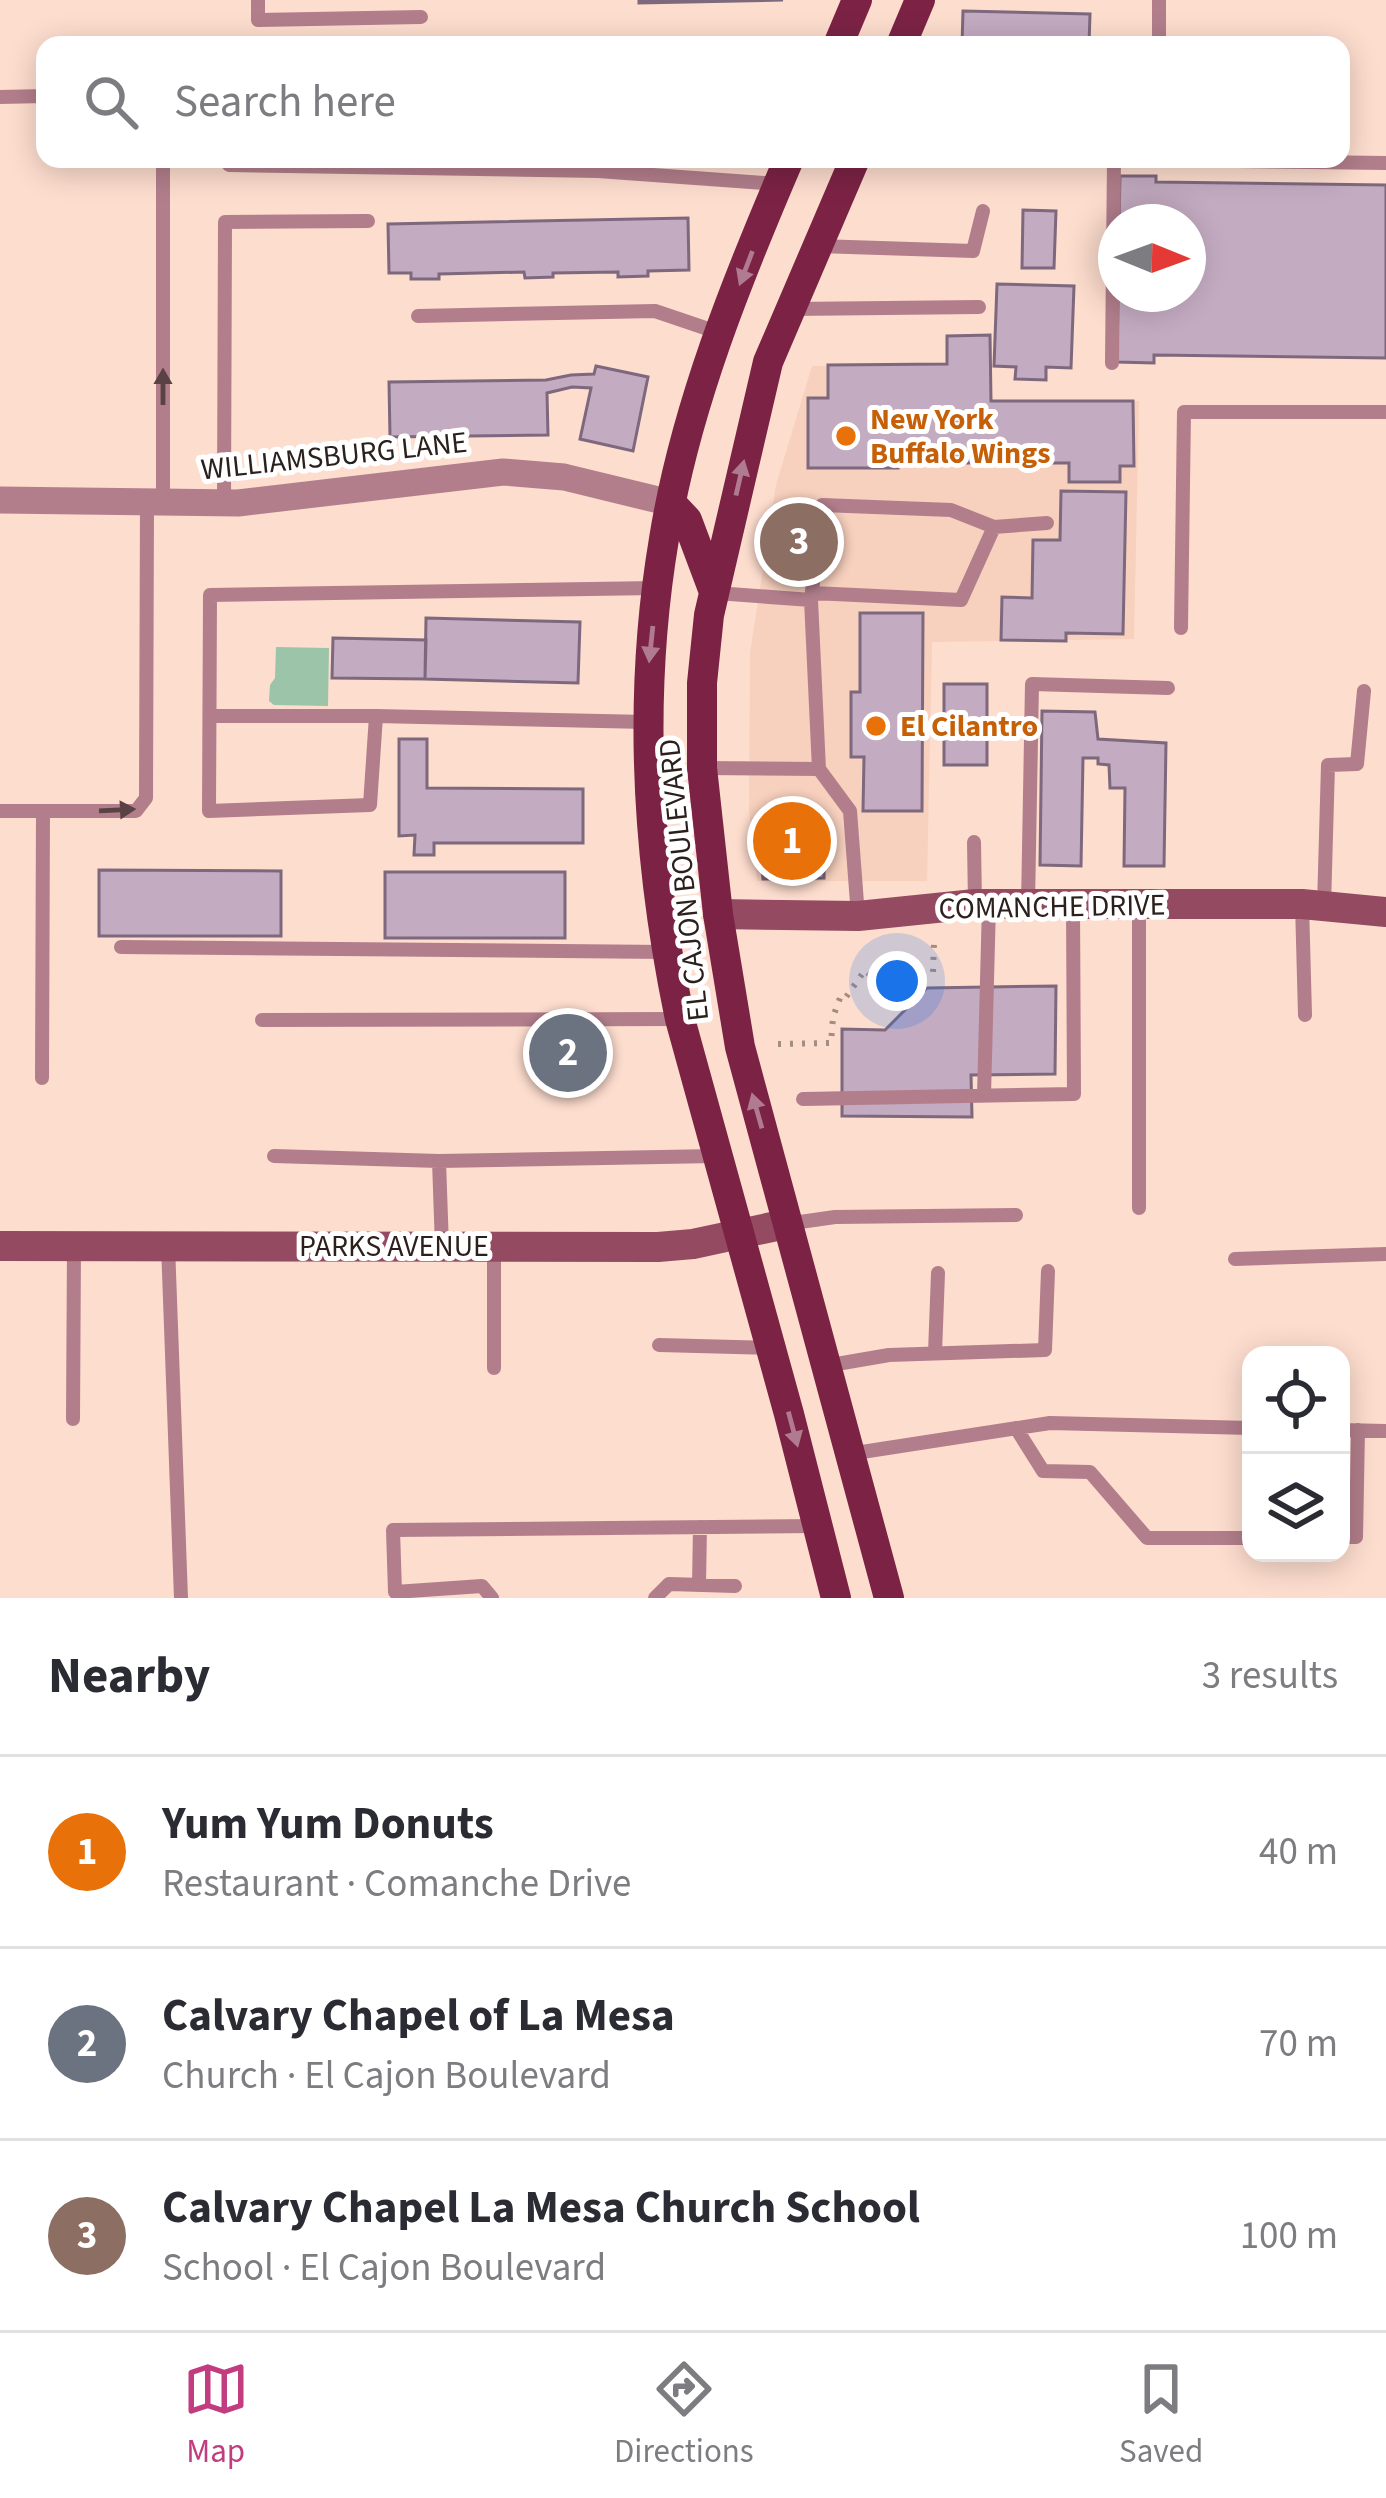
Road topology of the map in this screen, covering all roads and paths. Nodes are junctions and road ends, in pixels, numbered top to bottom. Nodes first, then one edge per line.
1 (258, 0) edge
2 (857, 0) edge
3 (920, 0) edge
4 (1160, 0) edge
5 (421, 17) dead end
6 (842, 36) edge
7 (906, 36) edge
8 (1159, 36) edge
9 (36, 96) edge
10 (0, 97) edge
11 (1350, 162) edge
12 (1386, 163) edge
13 (163, 168) edge
14 (692, 168) edge
15 (851, 168) edge
16 (1114, 168) edge
17 (784, 171) edge
18 (983, 211) dead end
19 (368, 221) dead end
20 (818, 246) junction
21 (979, 307) dead end
22 (791, 308) junction
23 (418, 316) dead end
24 (720, 333) junction
25 (1112, 363) dead end
26 (1386, 412) edge
27 (0, 500) edge
28 (224, 503) junction
29 (670, 503) junction
30 (155, 504) junction
31 (1047, 523) dead end
32 (994, 527) junction
33 (656, 588) junction
34 (714, 592) junction
35 (812, 596) junction
36 (1181, 628) dead end
37 (1168, 688) dead end
38 (1364, 691) dead end
39 (210, 716) junction
40 (376, 716) junction
41 (647, 722) junction
42 (702, 768) junction
43 (819, 769) junction
44 (0, 811) edge
45 (43, 811) junction
46 (974, 842) dead end
47 (982, 904) junction
48 (1028, 904) junction
49 (1073, 905) junction
50 (1139, 905) junction
51 (1313, 905) junction
52 (1386, 912) edge
53 (718, 914) junction
54 (858, 916) junction
55 (934, 942) dead end
56 (121, 947) dead end
57 (666, 952) junction
58 (882, 976) junction
59 (909, 1005) dead end
60 (1305, 1015) dead end
61 (680, 1019) junction
62 (262, 1020) dead end
63 (778, 1044) dead end
64 (42, 1078) dead end
65 (984, 1096) junction
66 (803, 1100) dead end
67 (274, 1156) dead end
68 (716, 1156) junction
69 (439, 1161) junction
70 (1139, 1208) dead end
71 (1016, 1215) dead end
72 (786, 1224) junction
73 (739, 1235) junction
74 (74, 1245) junction
75 (168, 1245) junction
76 (0, 1246) edge
77 (494, 1246) junction
78 (442, 1247) junction
79 (1386, 1254) edge
80 (1235, 1259) dead end
81 (1048, 1270) dead end
82 (938, 1273) dead end
83 (659, 1346) dead end
84 (771, 1348) junction
85 (935, 1353) junction
86 (825, 1366) junction
87 (494, 1368) dead end
88 (73, 1419) dead end
89 (1016, 1428) junction
90 (1242, 1428) edge
91 (1350, 1430) edge
92 (1358, 1430) junction
93 (1386, 1431) edge
94 (849, 1454) junction
95 (818, 1526) junction
96 (700, 1527) junction
97 (1350, 1537) edge
98 (1242, 1538) edge
99 (699, 1585) junction
100 (735, 1586) dead end
101 (181, 1598) edge
102 (493, 1598) edge
103 (655, 1598) edge
104 (836, 1598) edge
105 (889, 1598) edge

1 - 5 lane
2 - 6 main road
3 - 7 main road
4 - 8 lane
9 - 10 lane
11 - 12 lane
30 -> 13 lane
14 - 17 lane
15 - 20 main road, EL CAJON BOULEVARD
16 - 25 lane
17 -> 24 main road, EL CAJON BOULEVARD
18 - 20 lane
19 - 28 lane
20 - 22 main road, EL CAJON BOULEVARD
21 - 22 lane
34 -> 22 main road, EL CAJON BOULEVARD
23 - 24 lane
24 - 29 main road, EL CAJON BOULEVARD
26 - 36 lane
27 - 30 street, WILLIAMSBURG LANE
28 - 29 street, WILLIAMSBURG LANE
28 - 30 street, WILLIAMSBURG LANE
29 - 33 main road, EL CAJON BOULEVARD
29 - 34 main road
45 -> 30 lane
31 - 32 lane
32 - 35 lane
32 - 35 lane
33 - 39 lane
33 -> 41 main road, EL CAJON BOULEVARD
34 - 35 lane
34 - 42 main road, EL CAJON BOULEVARD
35 - 43 lane
37 - 48 lane
38 - 51 lane
39 - 40 lane
39 - 40 lane
40 - 41 lane
41 - 57 main road, EL CAJON BOULEVARD
42 - 43 lane
42 - 53 main road, EL CAJON BOULEVARD
43 - 54 lane
44 - 45 lane
45 - 64 lane
46 - 47 lane
47 - 48 street, COMANCHE DRIVE
47 - 54 street, COMANCHE DRIVE
47 - 65 lane
48 - 49 street, COMANCHE DRIVE
49 - 50 street, COMANCHE DRIVE
49 - 65 lane
50 - 51 street, COMANCHE DRIVE
50 - 70 lane
51 - 52 street, COMANCHE DRIVE
51 - 60 lane
53 - 54 street, COMANCHE DRIVE
72 -> 53 main road, EL CAJON BOULEVARD
55 - 58 path
56 - 57 lane
57 - 61 main road, EL CAJON BOULEVARD
58 - 59 path
58 - 63 path
61 - 62 lane
61 - 68 main road, EL CAJON BOULEVARD
65 - 66 lane
67 - 69 lane
68 - 69 lane
68 - 73 main road, EL CAJON BOULEVARD
69 - 78 lane
71 - 72 lane
72 - 73 street, PARKS AVENUE
72 - 86 main road, EL CAJON BOULEVARD
73 - 77 street, PARKS AVENUE
73 - 84 main road, EL CAJON BOULEVARD
74 - 75 street, PARKS AVENUE
74 - 76 street, PARKS AVENUE
74 - 88 lane
75 - 78 street, PARKS AVENUE
75 - 101 lane
77 - 78 street, PARKS AVENUE
77 - 87 lane
79 - 80 lane
81 - 85 lane
82 - 85 lane
83 - 84 lane
84 -> 95 main road, EL CAJON BOULEVARD
85 - 86 lane
86 - 94 main road, EL CAJON BOULEVARD
89 - 90 lane
89 - 94 lane
89 - 98 lane
91 - 92 lane
92 - 93 lane
92 - 97 lane
94 - 105 main road, EL CAJON BOULEVARD
95 - 96 lane
95 - 104 main road, EL CAJON BOULEVARD
96 - 99 lane
96 - 102 lane
99 - 100 lane
99 - 103 lane

